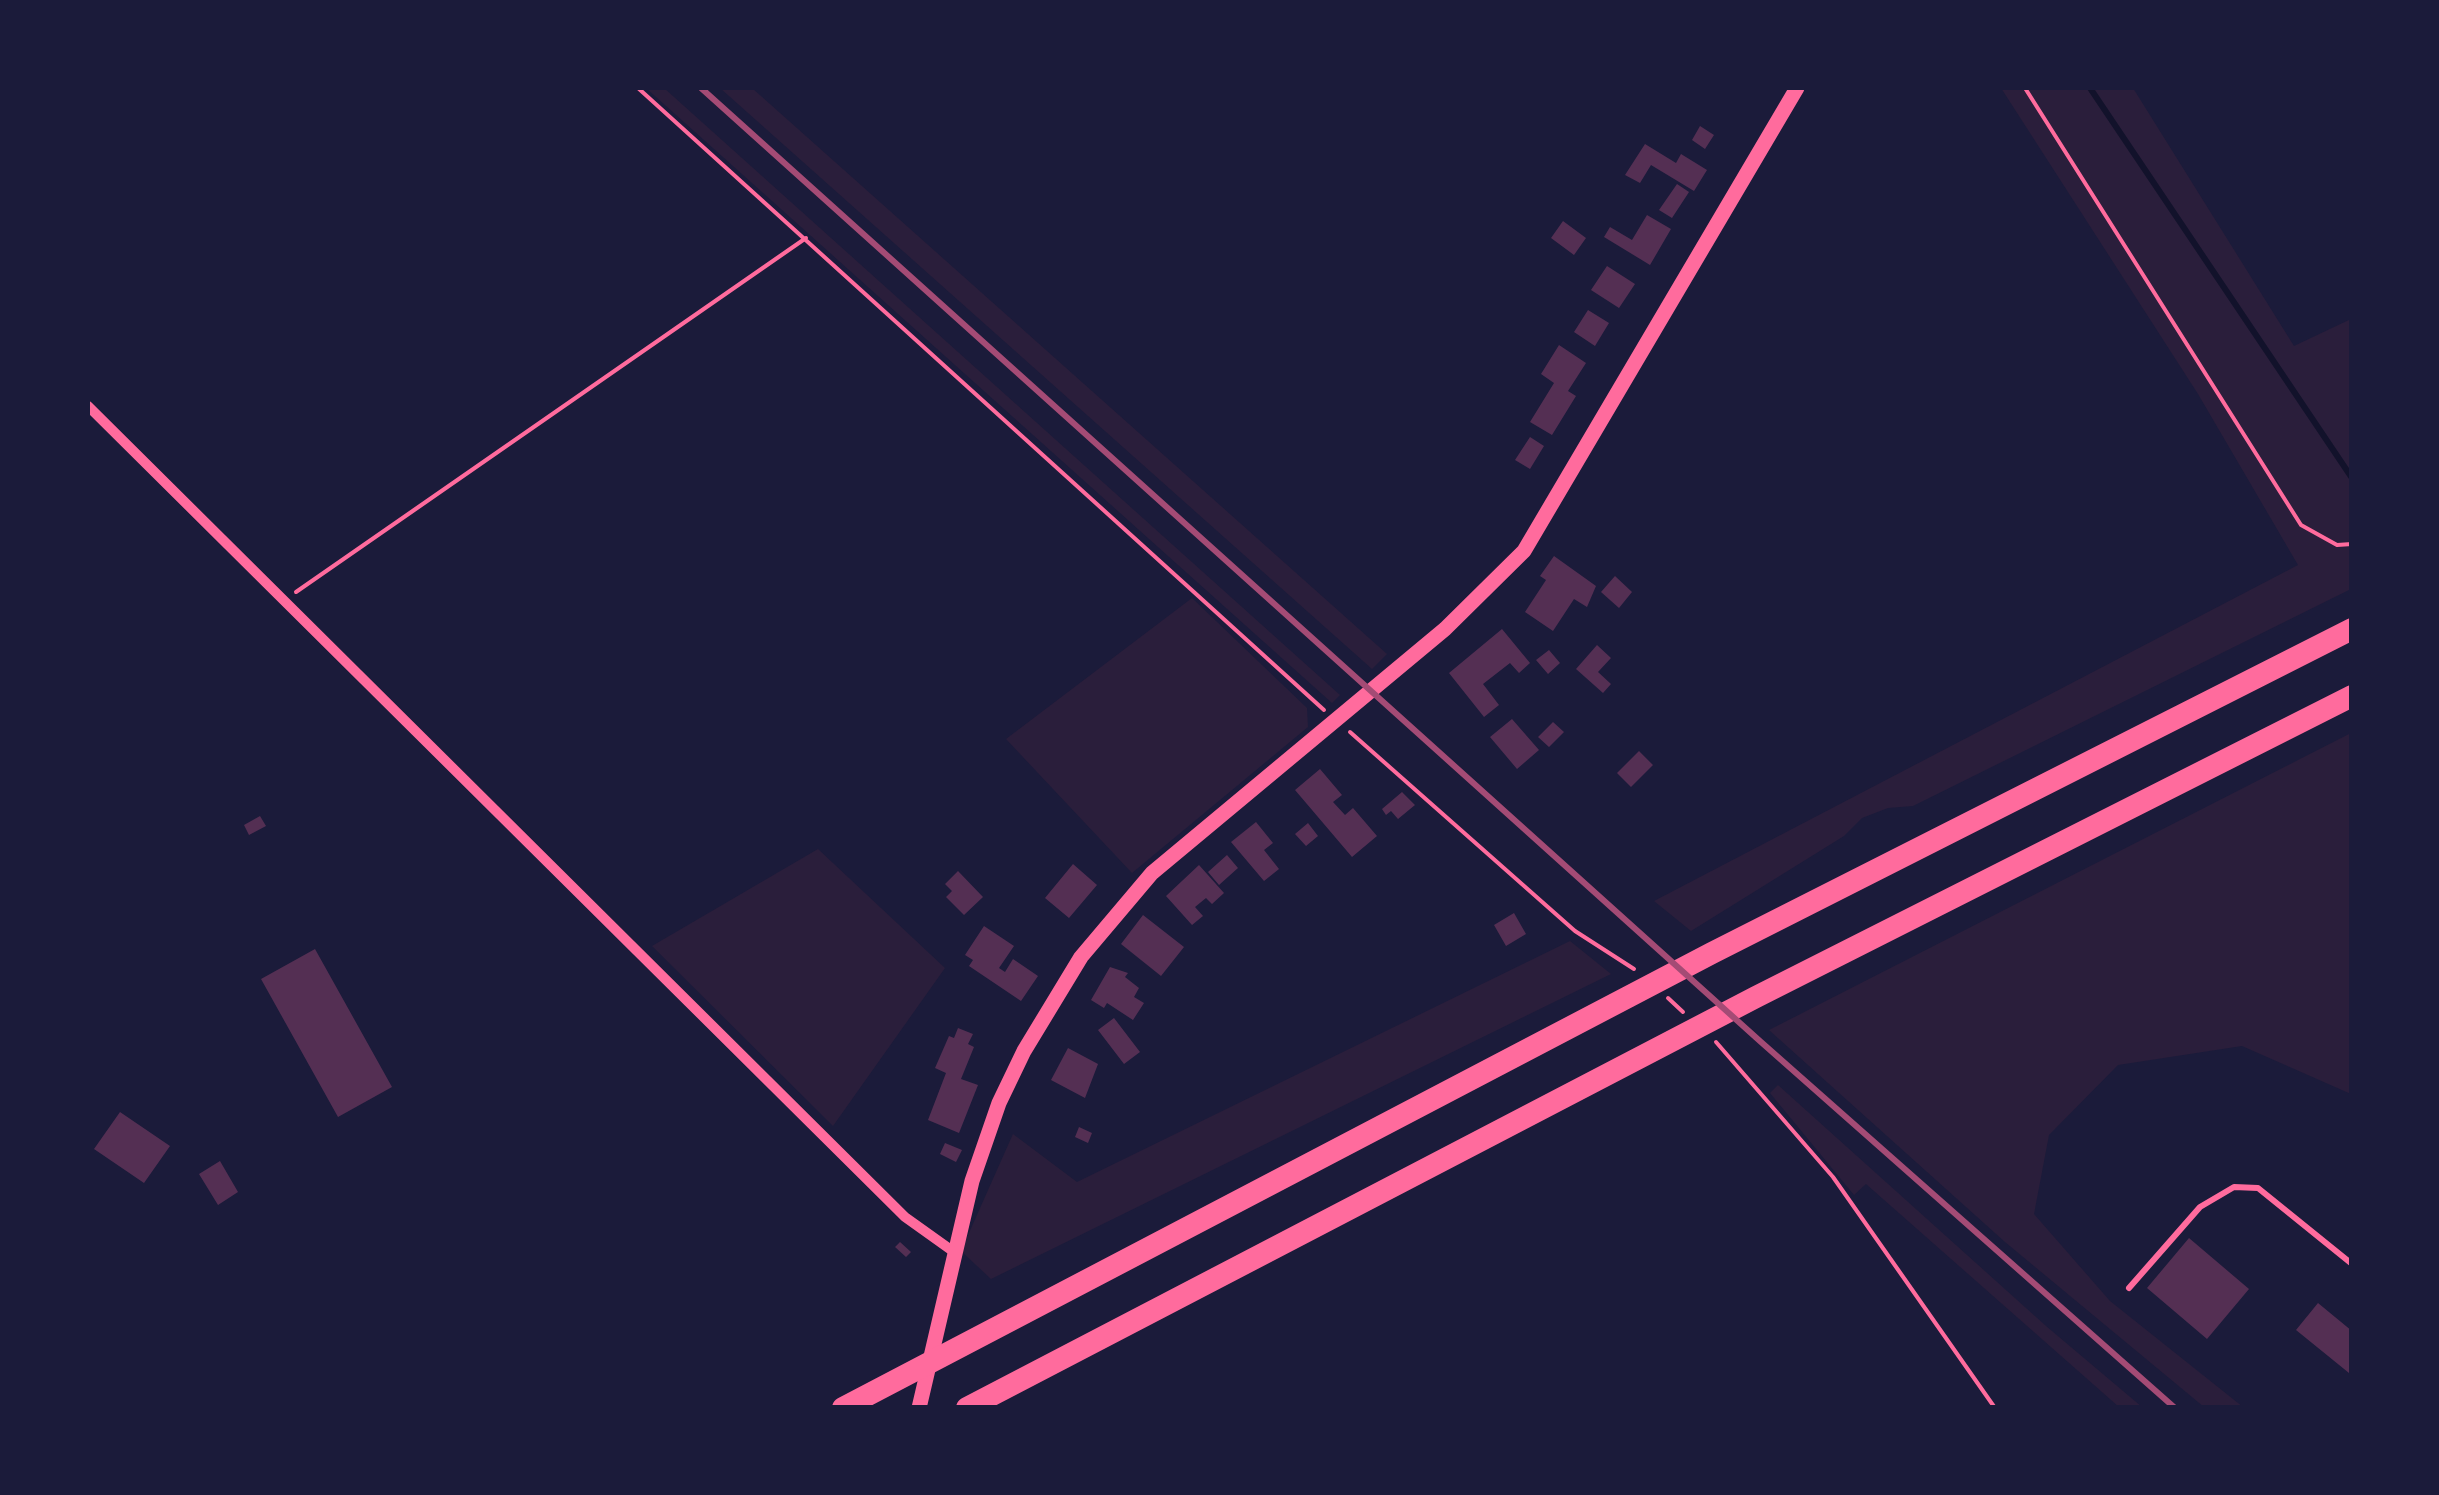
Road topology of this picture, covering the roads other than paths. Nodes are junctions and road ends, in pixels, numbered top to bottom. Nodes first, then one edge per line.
1 (1797, 88) edge
2 (88, 406) edge
3 (2352, 629) edge
4 (2352, 696) edge
5 (954, 1252) junction
6 (2352, 1264) edge
7 (2129, 1288) dead end
8 (844, 1407) edge
9 (919, 1408) edge
10 (967, 1408) edge

1 - 5 street
2 - 5 street
3 - 8 highway
4 - 10 highway
5 - 9 street
6 - 7 lane

